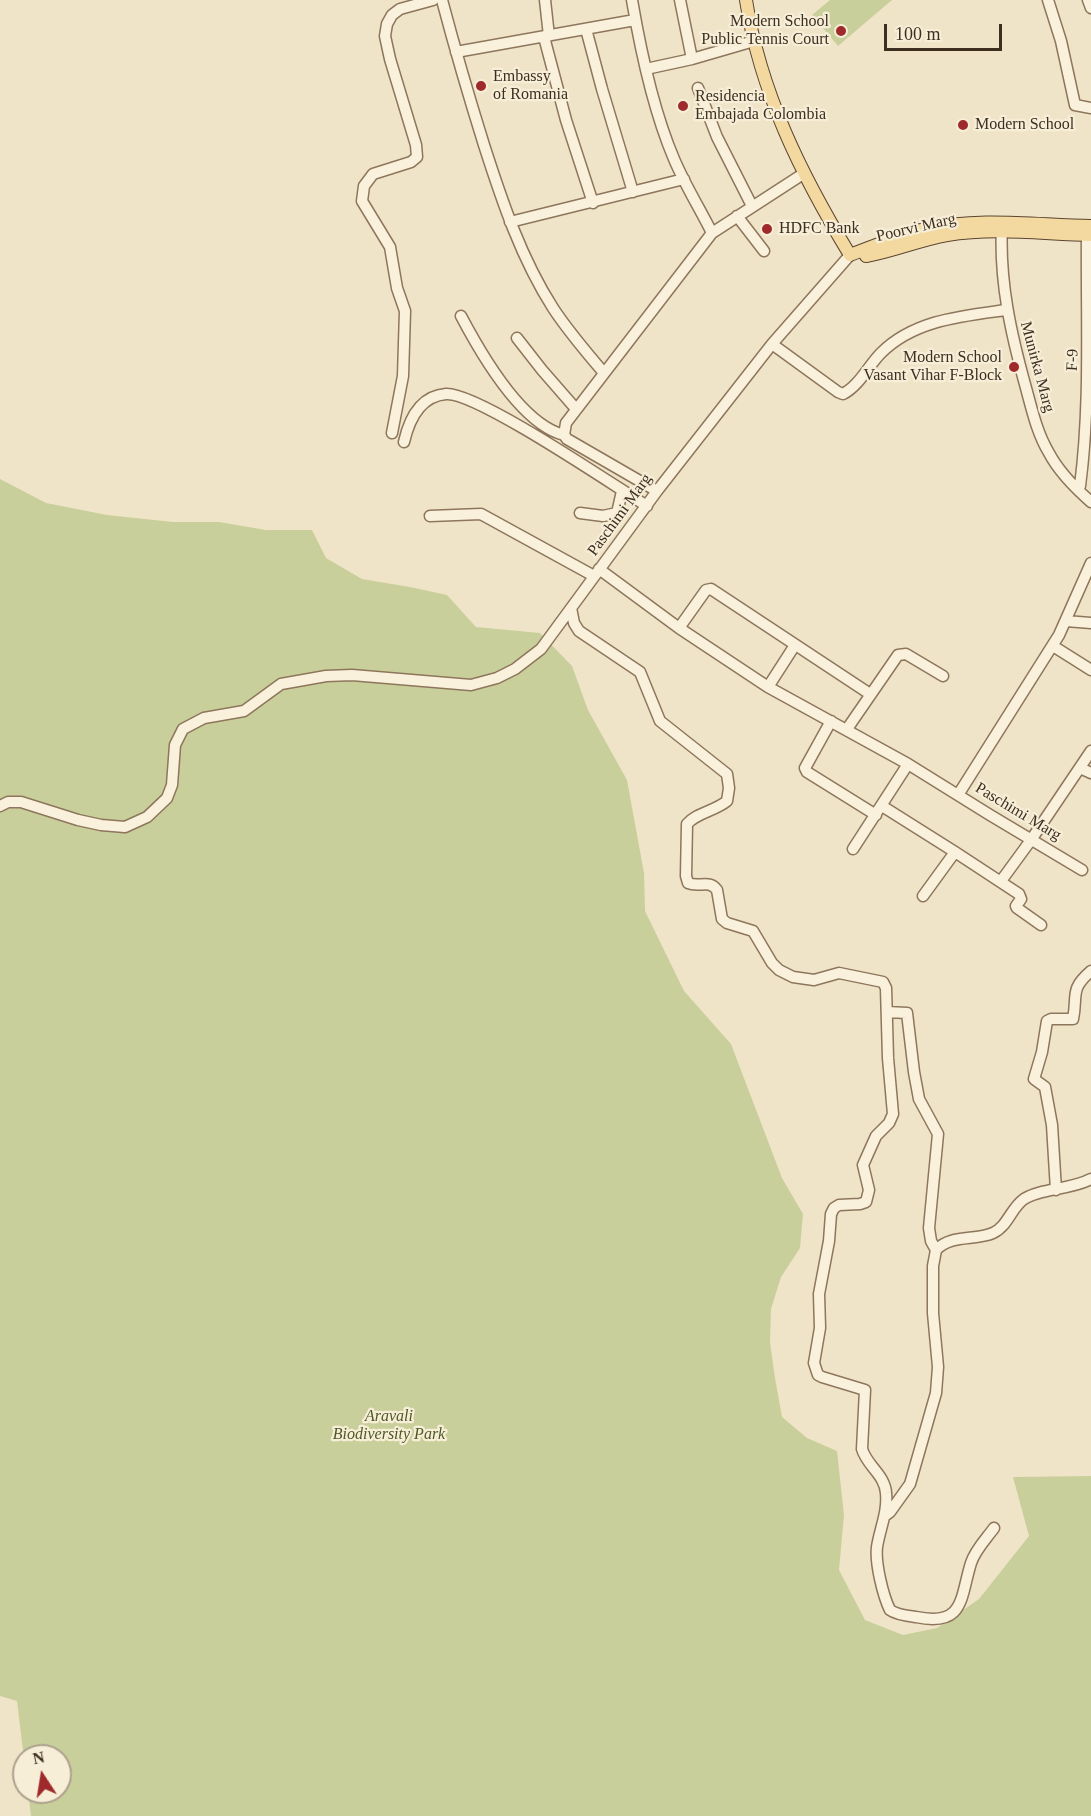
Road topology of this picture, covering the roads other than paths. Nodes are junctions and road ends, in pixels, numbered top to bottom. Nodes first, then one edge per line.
1 (433, 0) edge
2 (442, 0) edge
3 (545, 0) edge
4 (632, 0) edge
5 (680, 0) edge
6 (746, 0) edge
7 (1048, 0) edge
8 (1088, 0) edge
9 (1091, 8) edge
10 (635, 20) junction
11 (586, 29) junction
12 (546, 36) junction
13 (754, 41) junction
14 (456, 52) junction
15 (692, 59) junction
16 (646, 69) junction
17 (698, 88) dead end
18 (1091, 108) edge
19 (803, 174) junction
20 (684, 179) junction
21 (633, 192) junction
22 (593, 203) junction
23 (752, 206) junction
24 (737, 216) junction
25 (510, 222) junction
26 (1005, 226) junction
27 (1089, 230) edge
28 (712, 233) junction
29 (764, 251) dead end
30 (849, 253) junction
31 (1089, 284) edge
32 (1006, 310) junction
33 (461, 316) dead end
34 (517, 338) dead end
35 (772, 344) junction
36 (604, 373) junction
37 (576, 409) junction
38 (392, 433) dead end
39 (564, 435) junction
40 (404, 442) dead end
41 (1080, 486) junction
42 (622, 490) junction
43 (657, 491) junction
44 (1091, 497) edge
45 (1091, 502) edge
46 (647, 506) junction
47 (580, 513) dead end
48 (430, 516) dead end
49 (1091, 563) edge
50 (597, 572) junction
51 (571, 608) junction
52 (1066, 621) junction
53 (1091, 624) edge
54 (679, 628) junction
55 (795, 645) junction
56 (1053, 646) junction
57 (1091, 670) edge
58 (943, 676) dead end
59 (768, 687) junction
60 (870, 694) junction
61 (831, 721) junction
62 (847, 729) junction
63 (1091, 750) edge
64 (908, 764) junction
65 (1080, 768) junction
66 (1091, 773) edge
67 (958, 795) junction
68 (0, 806) edge
69 (879, 811) junction
70 (1031, 840) junction
71 (853, 849) dead end
72 (956, 852) junction
73 (1082, 870) dead end
74 (1001, 881) junction
75 (923, 896) dead end
76 (1041, 925) dead end
77 (1091, 971) edge
78 (887, 1012) junction
79 (1091, 1179) edge
80 (1056, 1190) junction
81 (936, 1250) junction
82 (886, 1515) junction
83 (994, 1528) dead end

1 - 38 street
2 - 14 street
3 - 12 street
4 - 10 street
5 - 15 street
6 - 13 main road
7 - 18 street
8 - 9 street
10 - 11 street
10 - 16 street
11 - 12 street
11 - 21 street
12 - 14 street
12 - 22 street
13 - 15 street
13 - 19 main road
14 - 25 street
15 - 16 street
16 - 20 street
17 - 23 street
19 - 23 street
19 - 30 main road
20 - 21 street
20 - 28 street
21 - 22 street
22 - 25 street
23 - 24 street
24 - 28 street
24 - 29 street
25 - 36 street
26 - 27 main road, Poorvi Marg
26 - 30 main road, Poorvi Marg
26 - 32 street, Munirka Marg
26 - 41 street, Munirka Marg
27 - 31 street, F-9
28 - 36 street
30 - 35 street, Paschimi Marg
31 - 41 street, F-9
32 - 35 street
32 - 45 street, Munirka Marg
33 - 39 street
34 - 37 street
35 - 43 street, Paschimi Marg
36 - 37 street
37 - 39 street
39 - 43 street
40 - 42 street
41 - 44 street, Munirka Marg
42 - 46 street
42 - 47 street
43 - 46 street, Paschimi Marg
46 - 50 street, Paschimi Marg
48 - 50 street
49 - 52 street
50 - 51 street
50 - 54 street, Paschimi Marg
51 - 68 street
51 - 78 street
52 - 53 street
52 - 56 street
54 - 55 street
54 - 59 street, Paschimi Marg
55 - 59 street
55 - 60 street
56 - 57 street
56 - 67 street
58 - 60 street
59 - 61 street, Paschimi Marg
60 - 62 street
61 - 62 street, Paschimi Marg
61 - 69 street
62 - 64 street, Paschimi Marg
63 - 65 street
64 - 67 street, Paschimi Marg
64 - 69 street
65 - 66 street
65 - 70 street
67 - 70 street, Paschimi Marg
69 - 71 street
69 - 72 street
70 - 73 street, Paschimi Marg
70 - 74 street
72 - 74 street
72 - 75 street
74 - 76 street
77 - 80 street
78 - 81 street
78 - 82 street
79 - 80 street
80 - 81 street
81 - 82 street
82 - 83 street

